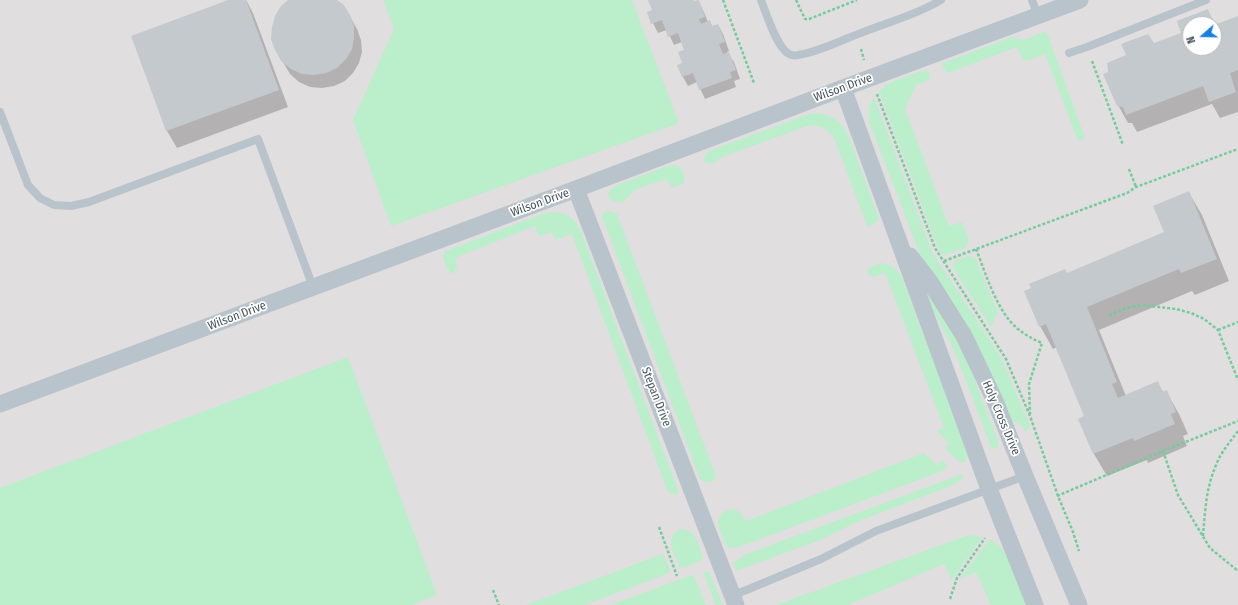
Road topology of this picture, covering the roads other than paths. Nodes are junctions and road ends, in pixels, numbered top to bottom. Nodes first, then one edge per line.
1 (762, 0) edge
2 (941, 0) edge
3 (1032, 0) edge
4 (1080, 0) edge
5 (1206, 0) edge
6 (1038, 16) junction
7 (1069, 53) dead end
8 (843, 88) junction
9 (0, 112) edge
10 (576, 189) junction
11 (900, 243) junction
12 (313, 287) junction
13 (0, 404) edge
14 (1025, 476) junction
15 (989, 489) junction
16 (734, 600) edge
17 (1035, 605) edge
18 (1079, 605) edge

1 - 2 lane
3 - 6 lane
4 - 6 street, Wilson Drive
5 - 7 lane
6 - 8 street, Wilson Drive
8 - 10 street, Wilson Drive
8 - 11 street, Holy Cross Drive
9 - 12 lane
10 - 12 street, Wilson Drive
10 - 16 street, Stepan Drive
11 - 14 street, Holy Cross Drive
11 - 15 street, Holy Cross Drive
12 - 13 street, Wilson Drive
14 - 15 lane
14 - 18 street, Holy Cross Drive
15 - 16 lane
15 - 17 street, Holy Cross Drive

